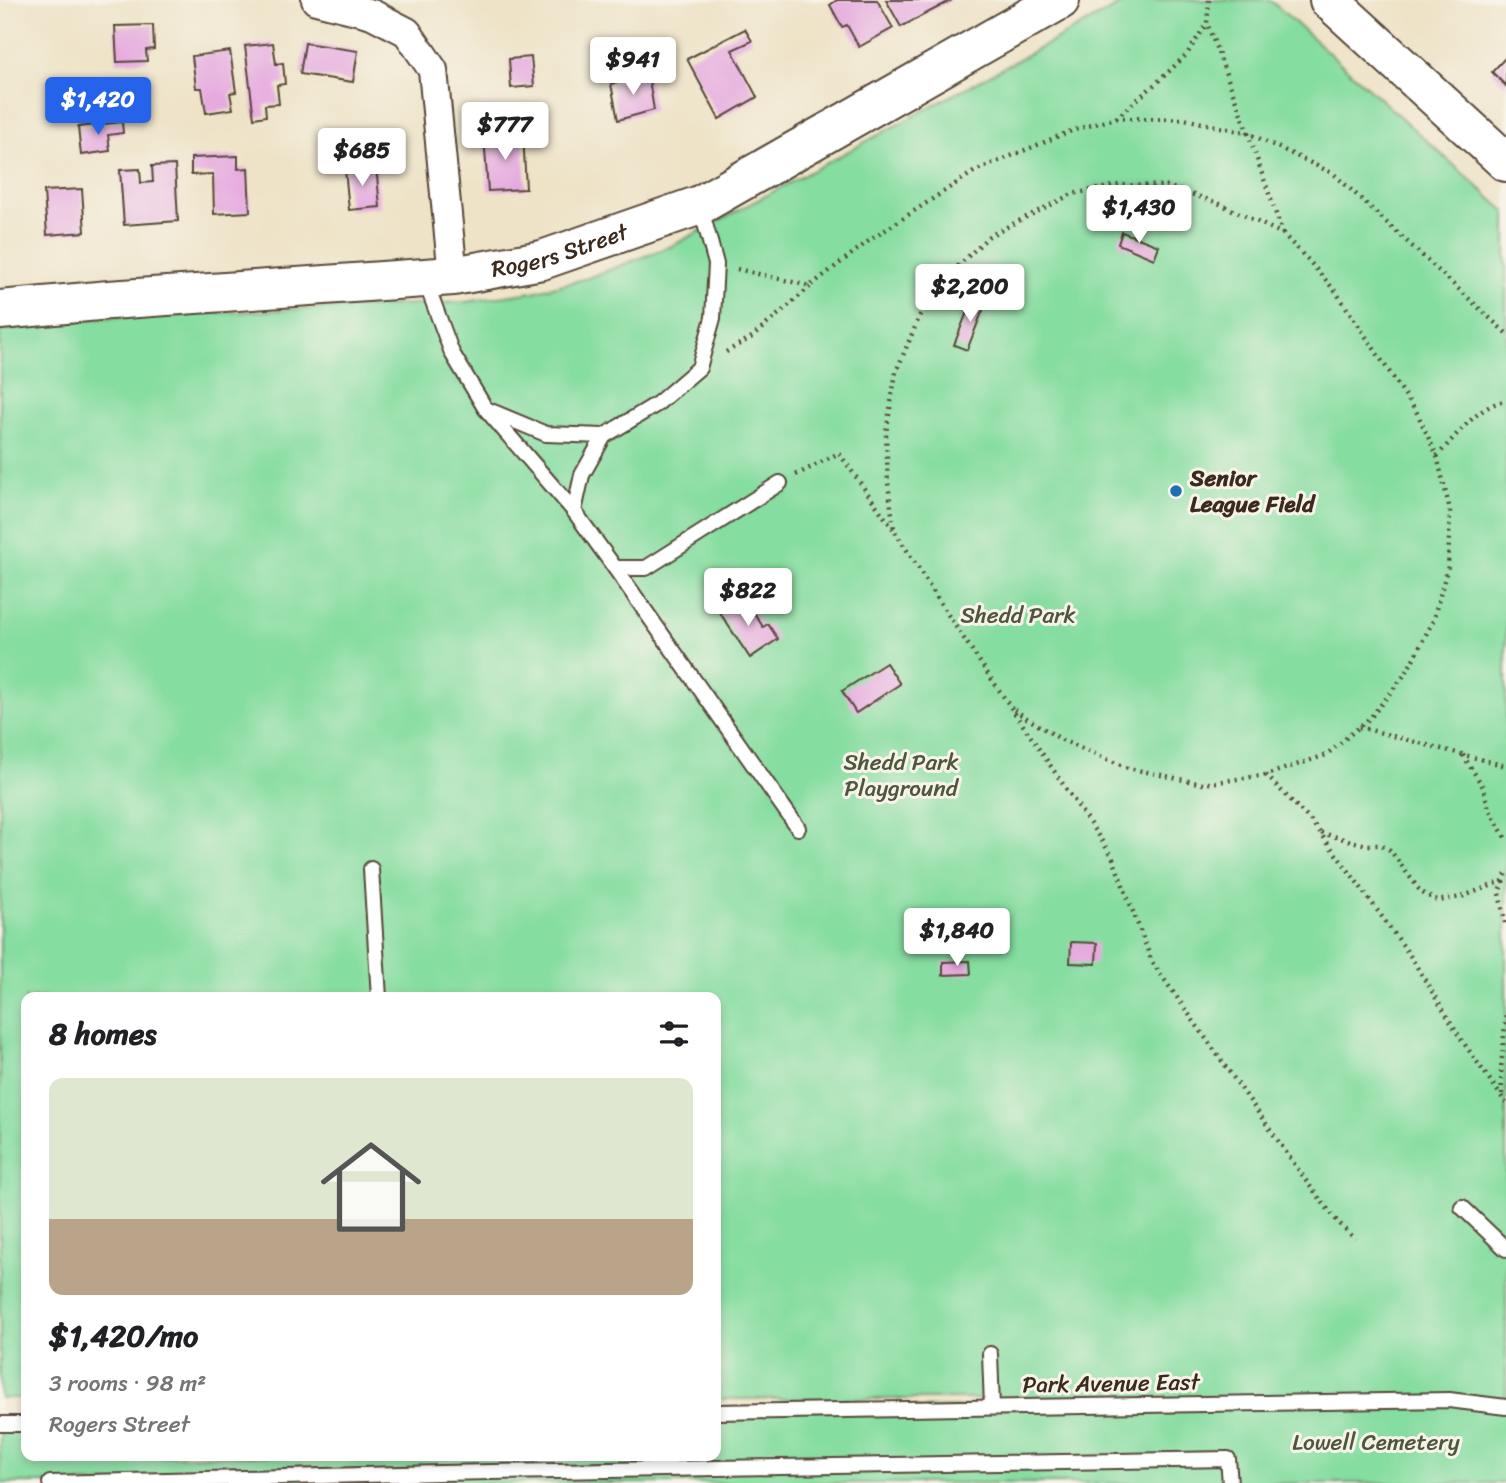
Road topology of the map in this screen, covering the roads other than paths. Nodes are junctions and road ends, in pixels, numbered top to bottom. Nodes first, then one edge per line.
1 (316, 0) edge
2 (1060, 0) edge
3 (1329, 0) edge
4 (1506, 162) edge
5 (700, 205) junction
6 (439, 277) junction
7 (0, 310) edge
8 (485, 408) junction
9 (604, 436) junction
10 (780, 483) road end
11 (574, 511) junction
12 (615, 569) junction
13 (798, 828) dead end
14 (372, 869) dead end
15 (379, 992) edge
16 (1462, 1208) dead end
17 (1506, 1249) edge
18 (990, 1354) dead end
19 (992, 1407) junction
20 (1506, 1407) edge
21 (721, 1412) edge
22 (0, 1424) edge
23 (21, 1424) edge
24 (440, 1473) junction
25 (519, 1478) edge
26 (50, 1483) edge
27 (429, 1483) edge
28 (1230, 1483) edge

1 - 6 street
2 - 5 main road, Rogers Street
3 - 4 main road
5 - 6 main road, Rogers Street
5 - 9 lane
6 - 7 main road, Rogers Street
6 - 8 lane
8 - 9 lane
8 - 11 lane
9 - 11 lane
10 - 12 lane
11 - 12 lane
12 - 13 lane
14 - 15 lane
16 - 17 lane
18 - 19 lane
19 - 20 lane, Park Avenue East
19 - 21 lane, Park Avenue East
22 - 23 lane
24 - 25 lane
24 - 26 lane
24 - 27 lane
25 - 28 lane

